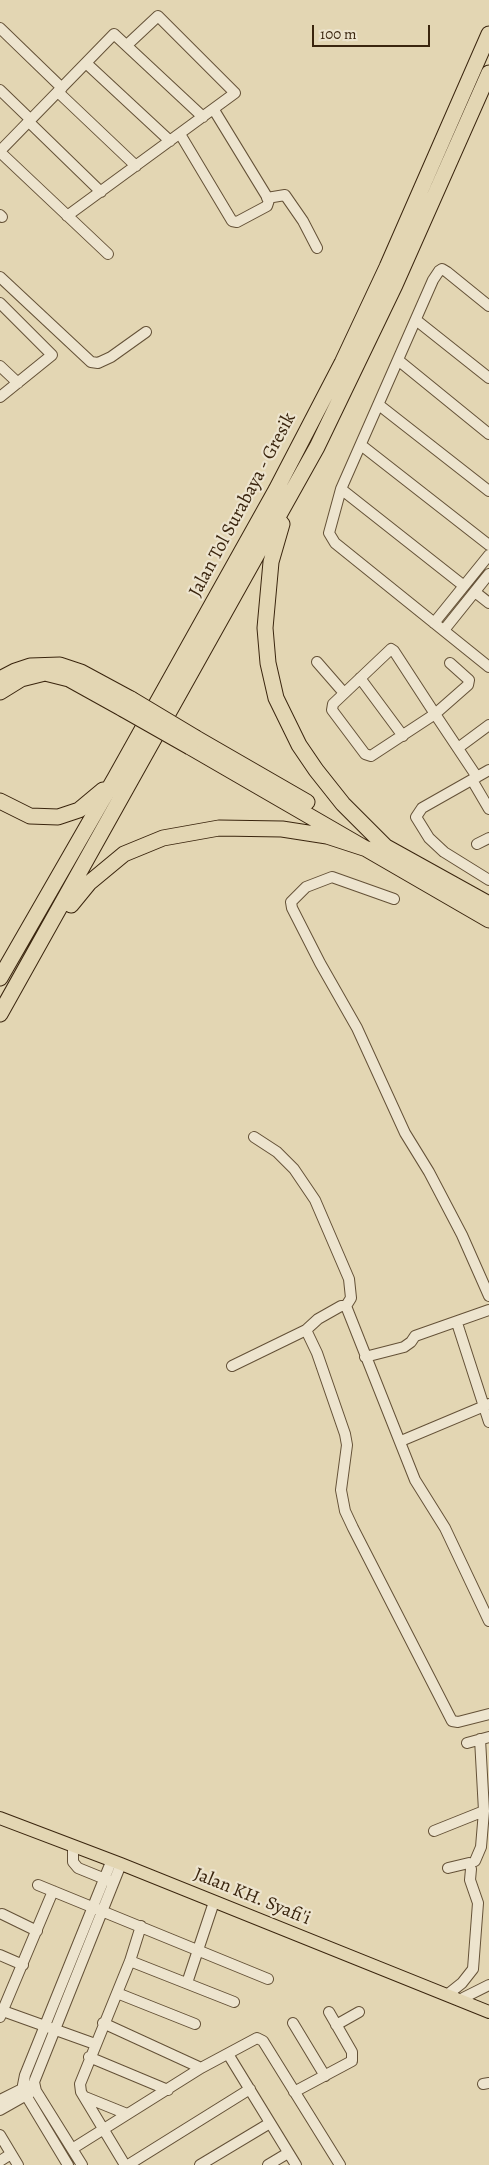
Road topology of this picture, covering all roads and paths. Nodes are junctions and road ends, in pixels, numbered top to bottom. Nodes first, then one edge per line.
1 (0, 28) edge
2 (489, 34) edge
3 (126, 45) junction
4 (86, 64) junction
5 (489, 72) edge
6 (0, 90) edge
7 (60, 90) junction
8 (214, 110) junction
9 (203, 117) junction
10 (30, 121) junction
11 (180, 134) junction
12 (170, 141) junction
13 (0, 152) edge
14 (136, 166) junction
15 (101, 192) junction
16 (267, 198) junction
17 (68, 216) junction
18 (317, 248) dead end
19 (108, 254) dead end
20 (0, 277) edge
21 (0, 303) edge
22 (489, 306) edge
23 (416, 320) junction
24 (146, 332) dead end
25 (398, 360) junction
26 (0, 366) edge
27 (489, 378) edge
28 (18, 383) junction
29 (0, 397) edge
30 (379, 405) junction
31 (489, 434) edge
32 (360, 445) junction
33 (341, 489) junction
34 (489, 491) edge
35 (288, 500) junction
36 (489, 545) edge
37 (489, 555) edge
38 (489, 574) edge
39 (464, 586) junction
40 (475, 592) junction
41 (489, 603) edge
42 (434, 622) junction
43 (444, 630) junction
44 (317, 662) dead end
45 (450, 663) dead end
46 (489, 667) edge
47 (360, 678) junction
48 (0, 679) edge
49 (0, 692) edge
50 (344, 693) junction
51 (127, 704) junction
52 (435, 714) junction
53 (489, 725) edge
54 (402, 736) junction
55 (193, 743) junction
56 (458, 748) junction
57 (489, 770) edge
58 (115, 778) junction
59 (475, 778) junction
60 (0, 801) edge
61 (489, 809) edge
62 (489, 838) edge
63 (477, 844) dead end
64 (387, 848) junction
65 (370, 850) junction
66 (489, 880) edge
67 (394, 899) dead end
68 (489, 904) edge
69 (489, 920) edge
70 (0, 978) edge
71 (0, 1014) edge
72 (254, 1137) dead end
73 (489, 1296) edge
74 (346, 1306) junction
75 (489, 1310) edge
76 (457, 1323) junction
77 (306, 1330) junction
78 (366, 1357) junction
79 (232, 1366) dead end
80 (485, 1404) edge
81 (489, 1422) edge
82 (401, 1441) junction
83 (489, 1621) edge
84 (489, 1714) edge
85 (485, 1738) edge
86 (468, 1743) dead end
87 (484, 1811) junction
88 (0, 1818) edge
89 (434, 1831) dead end
90 (73, 1847) junction
91 (116, 1863) junction
92 (472, 1864) junction
93 (448, 1868) dead end
94 (109, 1881) junction
95 (38, 1885) dead end
96 (53, 1892) junction
97 (214, 1902) junction
98 (98, 1909) junction
99 (2, 1914) dead end
100 (141, 1926) junction
101 (37, 1931) junction
102 (198, 1948) junction
103 (0, 1955) edge
104 (130, 1961) junction
105 (23, 1965) junction
106 (72, 1974) junction
107 (268, 1979) dead end
108 (187, 1983) junction
109 (489, 1985) edge
110 (117, 1993) junction
111 (4, 1997) edge
112 (453, 1997) junction
113 (234, 2002) dead end
114 (329, 2012) dead end
115 (359, 2012) dead end
116 (489, 2012) edge
117 (2, 2014) edge
118 (104, 2023) junction
119 (293, 2023) dead end
120 (194, 2024) dead end
121 (336, 2025) junction
122 (45, 2026) junction
123 (56, 2029) junction
124 (95, 2044) junction
125 (228, 2054) junction
126 (89, 2057) junction
127 (200, 2068) junction
128 (325, 2076) junction
129 (35, 2088) junction
130 (250, 2089) junction
131 (168, 2090) junction
132 (24, 2091) junction
133 (294, 2092) junction
134 (84, 2097) junction
135 (0, 2100) edge
136 (0, 2110) edge
137 (128, 2114) junction
138 (270, 2123) junction
139 (104, 2130) junction
140 (0, 2134) edge
141 (72, 2149) junction
142 (288, 2153) junction
143 (12, 2154) junction
144 (0, 2161) edge
145 (18, 2165) edge
146 (68, 2165) edge
147 (82, 2165) edge
148 (126, 2165) edge
149 (200, 2165) edge
150 (268, 2165) edge
151 (296, 2165) edge
152 (340, 2165) edge

1 - 7 street
2 - 58 highway, Jalan Tol Surabaya - Gresik
3 - 4 street
3 - 8 street
3 - 9 street
4 - 7 street
4 - 12 street
5 - 35 highway, Jalan Tol Surabaya - Gresik
6 - 10 street
7 - 10 street
7 - 14 street
8 - 9 street
8 - 16 street
9 - 11 street
10 - 13 street
10 - 15 street
11 - 12 street
11 - 16 street
12 - 14 street
13 - 17 street
14 - 15 street
15 - 17 street
16 - 18 street
17 - 19 street
20 - 24 street
21 - 28 street
22 - 23 street
23 - 25 street
23 - 27 street
25 - 30 street
25 - 31 street
26 - 28 street
28 - 29 street
30 - 32 street
30 - 34 street
32 - 33 street
32 - 36 street
33 - 39 street
33 - 42 street
35 - 64 highway
35 - 71 highway, Jalan Tol Surabaya - Gresik
37 - 39 street
38 - 40 street
39 - 42 street
40 - 41 street
40 - 43 street
42 - 43 street
43 - 46 street
44 - 50 street
45 - 52 street
47 - 50 street
47 - 52 street
47 - 54 street
48 - 51 highway
49 - 51 highway
50 - 54 street
51 - 55 highway, bridge
52 - 54 street
52 - 56 street
53 - 56 street
55 - 64 highway
55 - 65 highway
56 - 59 street
57 - 59 street
58 - 60 highway
58 - 70 highway, Jalan Tol Surabaya - Gresik
59 - 61 street
59 - 66 street
62 - 63 street
64 - 68 highway
65 - 69 highway
65 - 71 highway
67 - 73 street
72 - 74 street
74 - 77 street
74 - 78 street
75 - 76 street
76 - 78 street
76 - 80 street
77 - 79 street
77 - 84 street
78 - 82 street
80 - 81 street
80 - 82 street
82 - 83 street
85 - 86 street
85 - 87 street
87 - 89 street
87 - 92 street
88 - 90 main road, Jalan KH. Syafi'i
90 - 91 main road, Jalan KH. Syafi'i
90 - 94 street
91 - 94 street
91 - 97 main road, Jalan KH. Syafi'i
92 - 93 street
92 - 112 street
94 - 98 street
95 - 96 street
96 - 98 street
96 - 101 street
97 - 102 street
97 - 112 main road, Jalan KH. Syafi'i
98 - 100 street
98 - 106 street
99 - 101 street
100 - 102 street
100 - 104 street
101 - 105 street
102 - 107 street
102 - 108 street
103 - 105 street
104 - 108 street
104 - 110 street
105 - 111 street
106 - 122 street
106 - 123 street
108 - 113 street
109 - 112 street
110 - 118 street
110 - 120 street
111 - 117 street
112 - 116 main road, Jalan KH. Syafi'i
114 - 121 street
115 - 121 street
117 - 122 street
118 - 124 street
118 - 127 street
119 - 128 street
121 - 128 street
122 - 123 street
122 - 132 street
123 - 124 street
123 - 129 street
124 - 126 street
125 - 127 street
125 - 130 street
125 - 133 street
126 - 131 street
126 - 134 street
127 - 131 street
128 - 133 street
129 - 132 street
129 - 141 street
130 - 138 street
130 - 148 street
131 - 137 street
132 - 135 street
132 - 136 street
132 - 146 street
133 - 152 street
134 - 137 street
134 - 139 street
137 - 139 street
138 - 142 street
138 - 149 street
139 - 141 street
139 - 148 street
140 - 143 street
141 - 147 street
142 - 150 street
142 - 151 street
143 - 144 street
143 - 145 street

